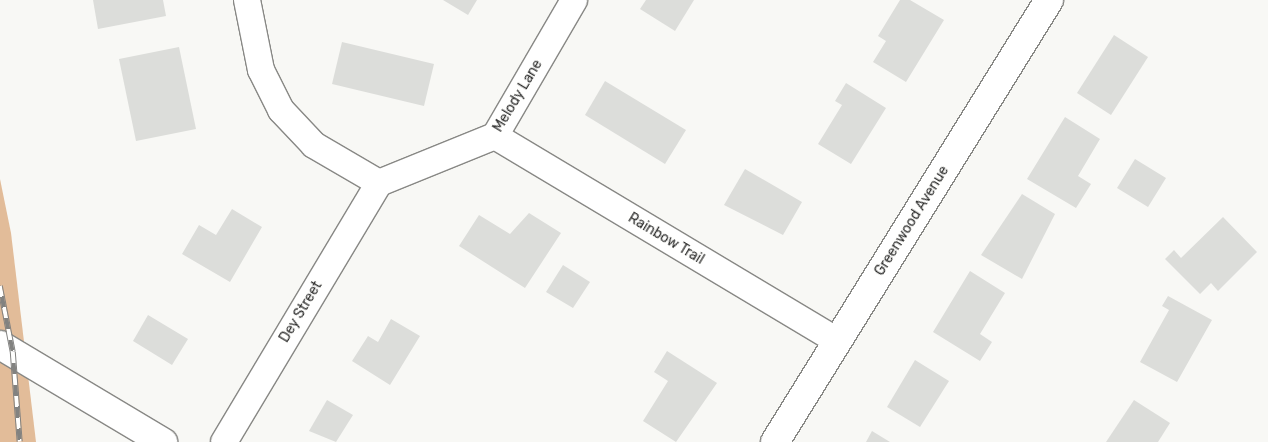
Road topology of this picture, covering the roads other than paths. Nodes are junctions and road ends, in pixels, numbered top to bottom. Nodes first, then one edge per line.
1 (247, 0) edge
2 (574, 0) edge
3 (1049, 0) edge
4 (495, 136) junction
5 (379, 183) junction
6 (838, 341) junction
7 (0, 345) edge
8 (162, 442) edge
9 (224, 442) edge
10 (775, 442) edge

1 - 5 street
2 - 4 street, Melody Lane
3 - 6 street, Greenwood Avenue
4 - 5 street, Melody Lane
4 - 6 street, Rainbow Trail
5 - 9 street, Dey Street
6 - 10 street, Greenwood Avenue
7 - 8 street

